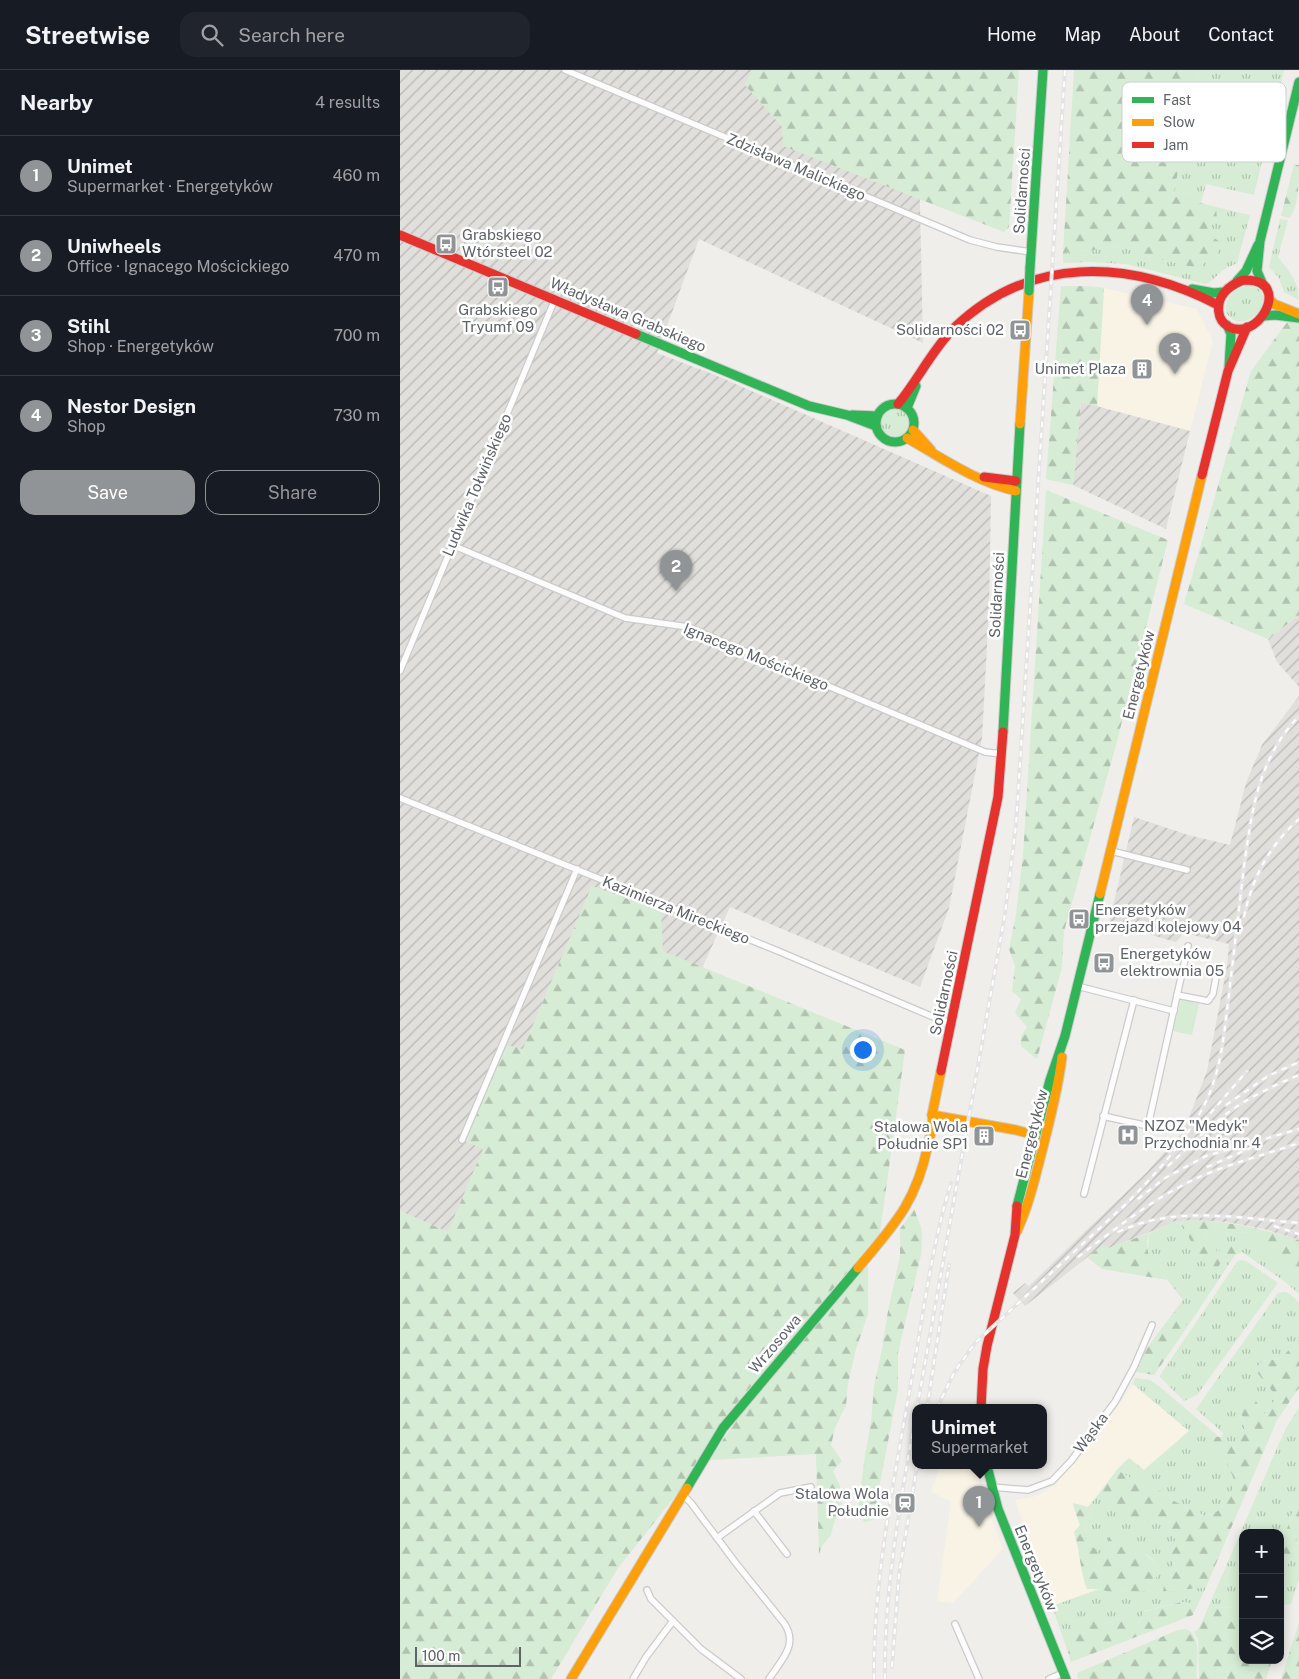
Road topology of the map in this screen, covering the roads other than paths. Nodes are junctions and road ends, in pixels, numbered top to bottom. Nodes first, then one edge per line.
1 (565, 70) edge
2 (1043, 70) edge
3 (1299, 82) edge
4 (1286, 135) edge
5 (1279, 162) edge
6 (400, 235) edge
7 (1260, 240) junction
8 (1031, 252) junction
9 (1236, 282) junction
10 (1169, 285) junction
11 (1263, 285) junction
12 (1223, 292) junction
13 (555, 299) junction
14 (1270, 300) junction
15 (1218, 305) junction
16 (1264, 316) junction
17 (1299, 316) edge
18 (1227, 325) junction
19 (1247, 327) junction
20 (1228, 371) junction
21 (921, 374) junction
22 (898, 404) junction
23 (907, 408) junction
24 (847, 415) junction
25 (877, 416) junction
26 (876, 426) junction
27 (913, 430) junction
28 (907, 438) junction
29 (934, 454) junction
30 (1016, 486) junction
31 (452, 545) junction
32 (400, 670) edge
33 (1002, 754) junction
34 (400, 798) edge
35 (1111, 851) junction
36 (577, 869) junction
37 (1187, 870) dead end
38 (1188, 946) dead end
39 (1218, 966) dead end
40 (1077, 986) junction
41 (1177, 995) junction
42 (1134, 1000) junction
43 (1174, 1011) junction
44 (952, 1023) junction
45 (1065, 1036) junction
46 (932, 1115) junction
47 (1051, 1116) junction
48 (1103, 1116) junction
49 (1035, 1136) junction
50 (462, 1140) dead end
51 (1038, 1168) junction
52 (1084, 1194) dead end
53 (1015, 1235) junction
54 (1152, 1325) dead end
55 (981, 1404) edge
56 (988, 1469) edge
57 (811, 1487) dead end
58 (992, 1487) junction
59 (682, 1494) junction
60 (754, 1511) junction
61 (717, 1538) junction
62 (787, 1554) dead end
63 (647, 1590) dead end
64 (672, 1621) junction
65 (955, 1624) dead end
66 (1064, 1676) edge
67 (571, 1679) edge
68 (633, 1679) edge
69 (741, 1679) edge
70 (769, 1679) edge
71 (979, 1679) edge
72 (1049, 1679) edge

1 - 8 street, Zdzisława Malickiego
2 - 8 street, Solidarności
3 - 4 street
5 - 7 street
6 - 13 street, Władysława Grabskiego
7 - 9 street
7 - 11 street
8 - 30 street, Solidarności, bridge
9 - 11 street
9 - 12 street
10 - 12 street
10 - 15 street
10 - 21 street
11 - 14 street
12 - 15 street
13 - 24 street, Władysława Grabskiego
13 - 31 street, Ludwika Tołwińskiego
14 - 16 street
14 - 17 street
15 - 18 street
16 - 17 street
16 - 19 street
18 - 19 street
18 - 20 street, Energetyków
19 - 20 street, Energetyków
20 - 35 street, Energetyków
21 - 22 street
21 - 23 street
22 - 23 street
22 - 25 street
23 - 27 street
24 - 25 street, Władysława Grabskiego
24 - 26 street, Władysława Grabskiego
25 - 26 street
26 - 28 street
27 - 28 street
27 - 29 street
28 - 29 street
29 - 30 street
30 - 33 street, Solidarności
31 - 32 street, Ludwika Tołwińskiego
31 - 33 street, Ignacego Mościckiego
33 - 44 street, Solidarności
34 - 36 street, Kazimierza Mireckiego
35 - 37 street
35 - 40 street, Energetyków
36 - 44 street, Kazimierza Mireckiego
36 - 50 street
38 - 41 street
39 - 41 street
40 - 42 street
40 - 45 street, Energetyków
41 - 43 street
42 - 43 street
42 - 48 street
43 - 48 street
44 - 46 street, Solidarności
45 - 47 street, Energetyków
45 - 49 street, Energetyków
46 - 49 street
46 - 59 street, Wrzosowa
47 - 49 street
47 - 51 street, Energetyków
48 - 52 street
49 - 51 street
49 - 53 street, Energetyków
51 - 53 street, Energetyków
53 - 55 street, Energetyków
54 - 58 street, Wąska
56 - 58 street, Energetyków
57 - 60 street
58 - 66 street, Energetyków
59 - 61 street
59 - 67 street, Wrzosowa
60 - 61 street
60 - 62 street
61 - 70 street
63 - 64 street
64 - 68 street
64 - 69 street
65 - 71 street
66 - 72 street

